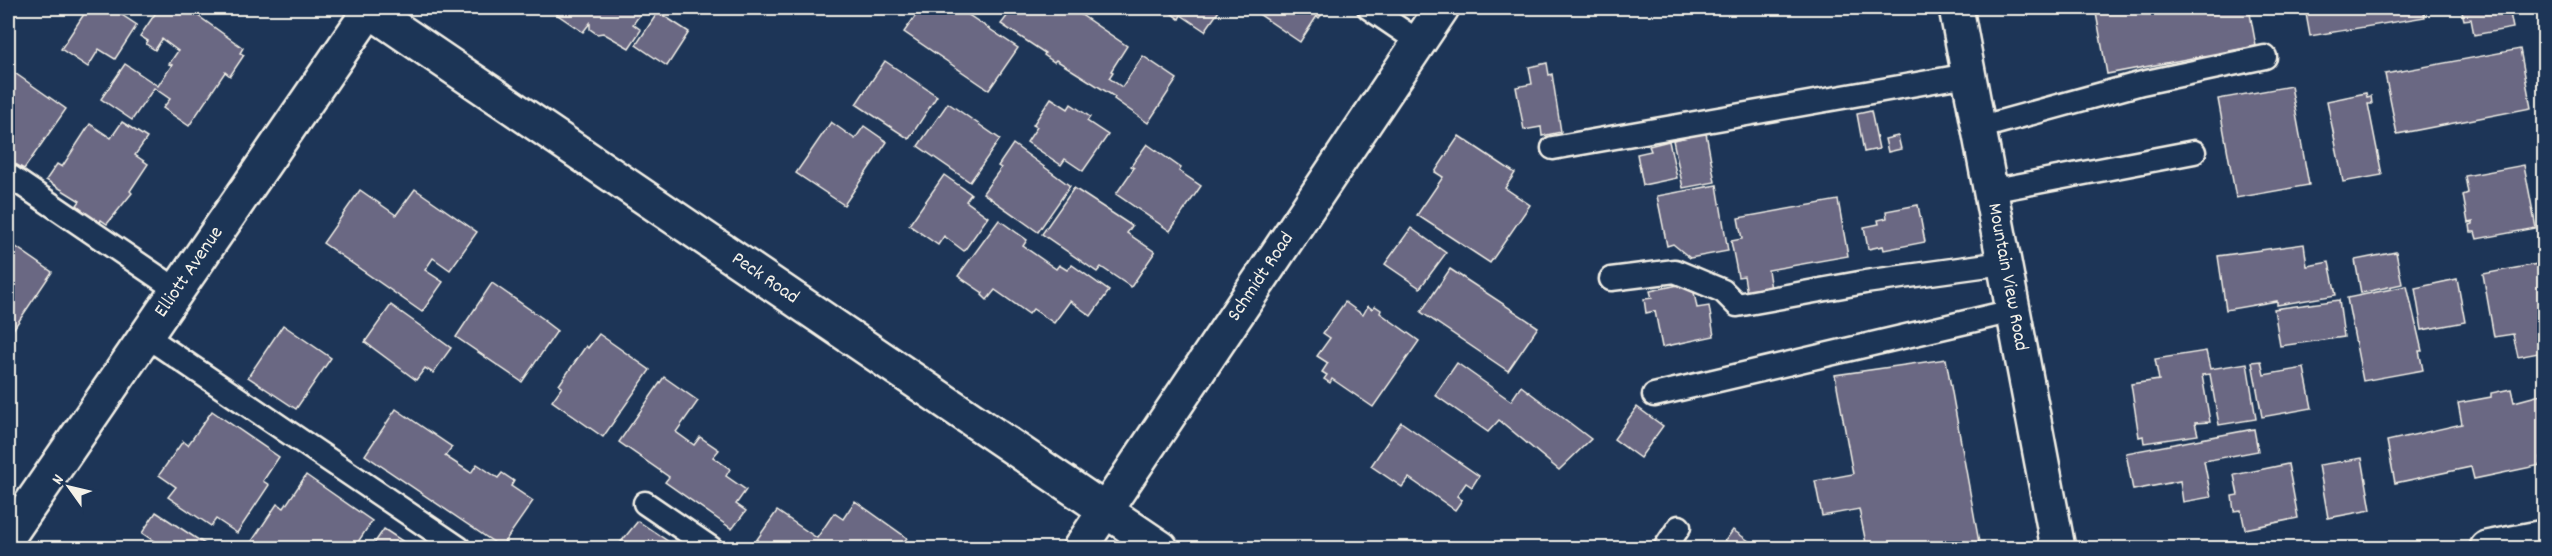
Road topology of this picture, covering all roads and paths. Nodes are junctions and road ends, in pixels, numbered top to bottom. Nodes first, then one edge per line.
1 (369, 8) edge
2 (1369, 8) edge
3 (1442, 8) edge
4 (1956, 8) edge
5 (1419, 42) junction
6 (2265, 57) dead end
7 (1968, 75) junction
8 (1978, 128) junction
9 (1553, 148) dead end
10 (2193, 152) dead end
11 (8, 175) edge
12 (1990, 191) junction
13 (2003, 263) junction
14 (1611, 279) dead end
15 (177, 290) junction
16 (2013, 311) junction
17 (146, 336) junction
18 (1654, 395) dead end
19 (645, 503) dead end
20 (1106, 511) junction
21 (1679, 527) dead end
22 (9, 531) edge
23 (2544, 537) edge
24 (459, 549) edge
25 (711, 549) edge
26 (1080, 549) edge
27 (1161, 549) edge
28 (1665, 549) edge
29 (2058, 549) edge
30 (2487, 549) edge

1 - 15 street, Elliott Avenue
1 - 20 street, Peck Road
2 - 5 lane
3 - 5 street, Schmidt Road
4 - 7 street, Mountain View Road
5 - 20 street, Schmidt Road
6 - 8 lane
7 - 8 street, Mountain View Road
7 - 9 lane
8 - 12 street, Mountain View Road
10 - 12 lane
11 - 15 lane
12 - 13 street, Mountain View Road
13 - 14 lane
13 - 16 street, Mountain View Road
15 - 17 street, Elliott Avenue
16 - 18 lane
16 - 29 street, Mountain View Road
17 - 22 street, Elliott Avenue
17 - 24 lane
19 - 25 lane
20 - 26 street, Schmidt Road
20 - 27 street, Peck Road
21 - 28 lane
23 - 30 street

